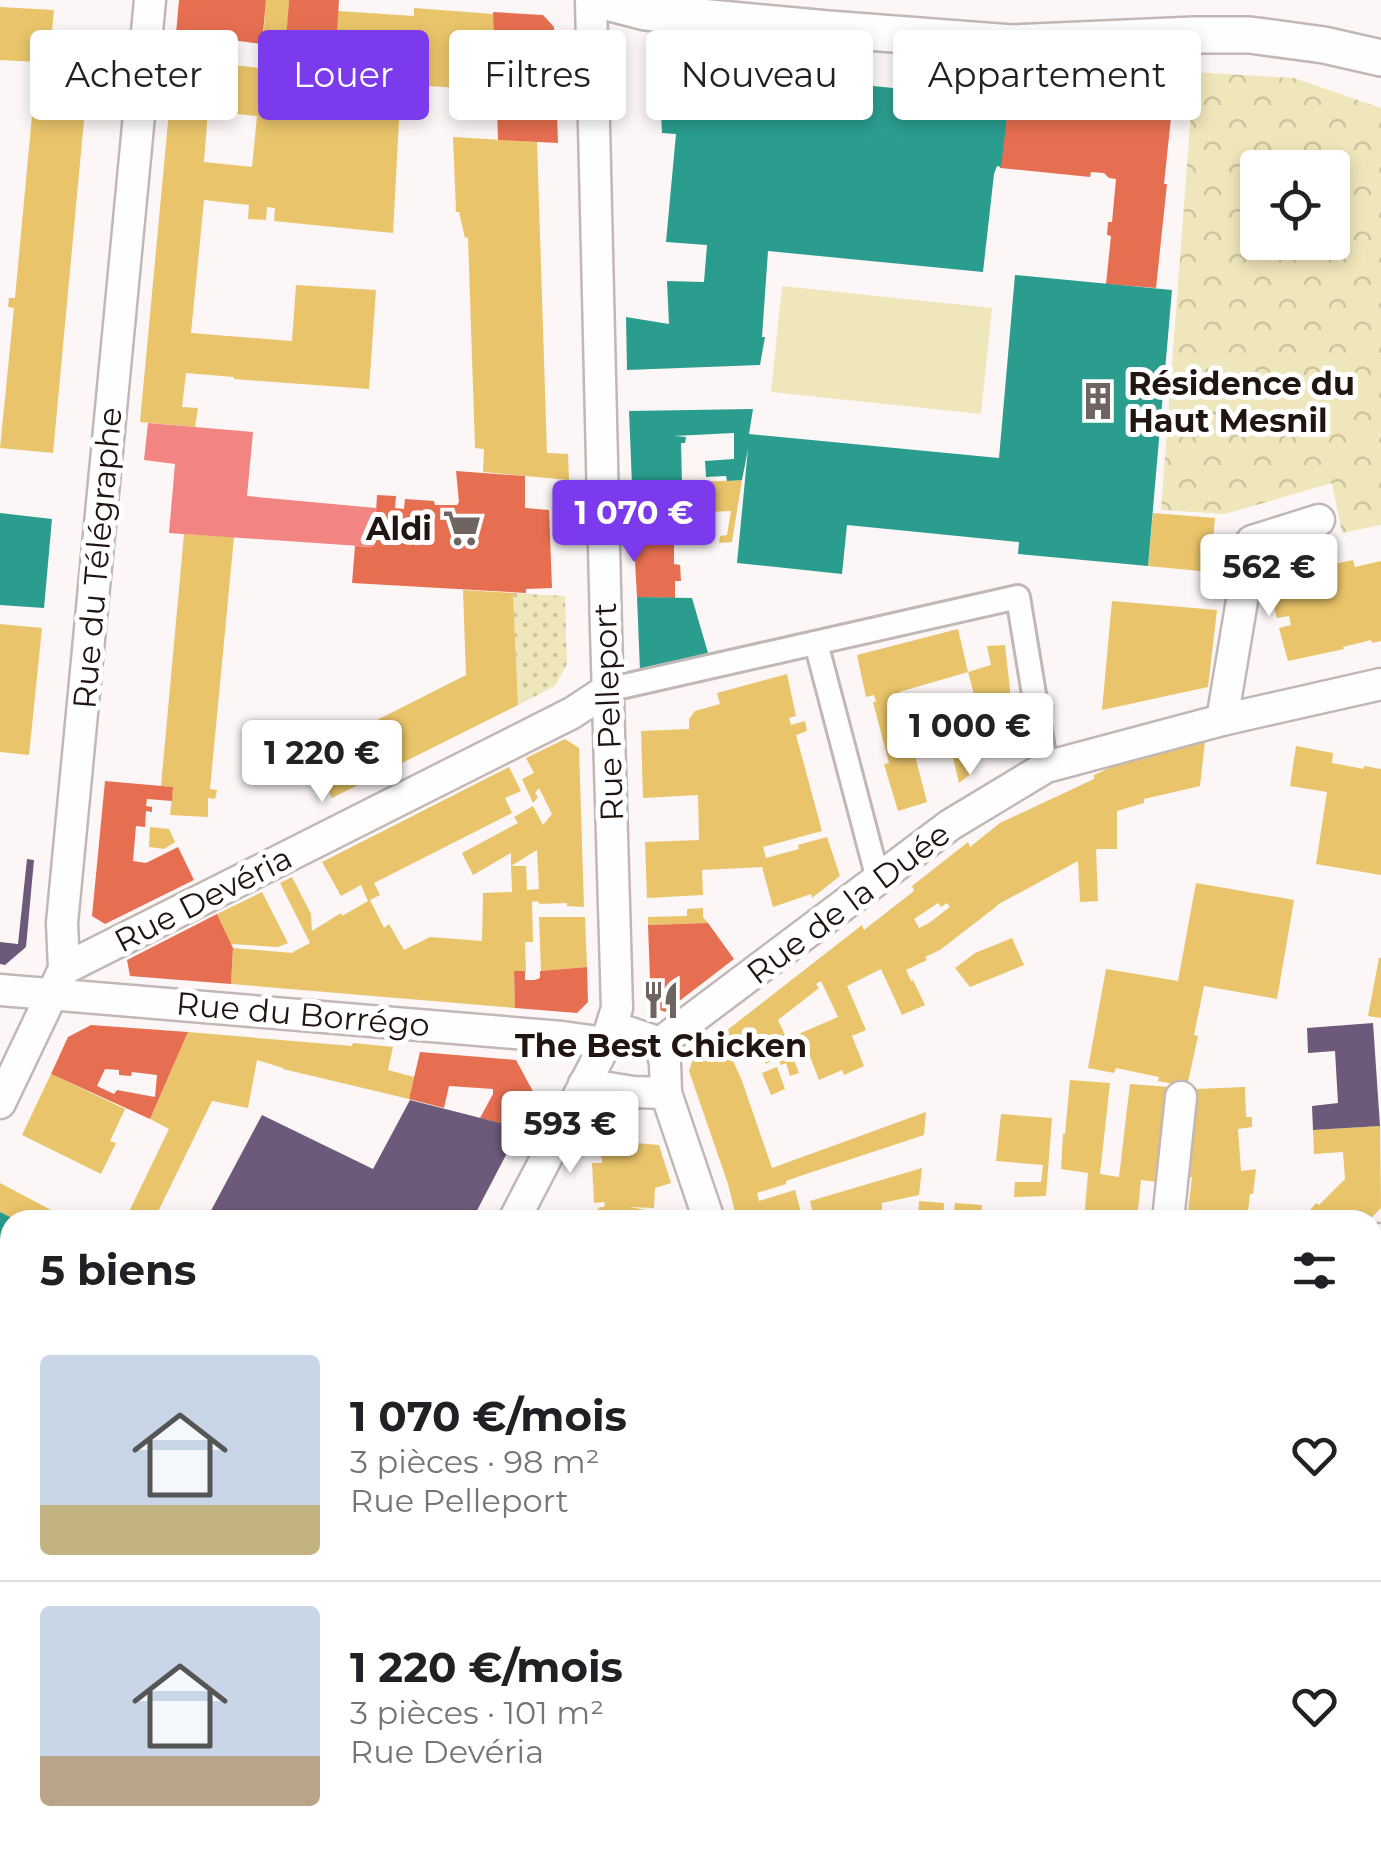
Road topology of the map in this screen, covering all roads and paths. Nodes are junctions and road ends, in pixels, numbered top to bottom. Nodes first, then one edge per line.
1 (150, 0) edge
2 (595, 0) edge
3 (1381, 58) edge
4 (1320, 520) dead end
5 (816, 643) junction
6 (1381, 684) edge
7 (608, 690) junction
8 (1222, 720) junction
9 (1046, 767) junction
10 (878, 879) junction
11 (58, 981) junction
12 (0, 990) edge
13 (610, 1035) junction
14 (660, 1043) junction
15 (584, 1084) junction
16 (666, 1093) junction
17 (1181, 1097) dead end
18 (0, 1103) edge
19 (519, 1210) edge
20 (706, 1210) edge
21 (1169, 1210) edge

1 - 11 street, Rue du Télégraphe
2 - 3 street
2 - 7 street, Rue Pelleport
4 - 8 street
5 - 7 street
5 - 9 street
5 - 10 street
6 - 8 street, Rue de la Duée
7 - 11 street, Rue Devéria
7 - 13 street, Rue Pelleport
8 - 9 street, Rue de la Duée
9 - 10 street, Rue de la Duée
10 - 14 street, Rue de la Duée
11 - 12 street, Rue du Borrégo
11 - 13 street, Rue du Borrégo
11 - 18 street, Rue du Télégraphe
13 - 14 street
13 - 15 street, Rue Pelleport
14 - 16 street
15 - 16 street
15 - 19 street, Rue Pelleport
16 - 20 street
17 - 21 street

